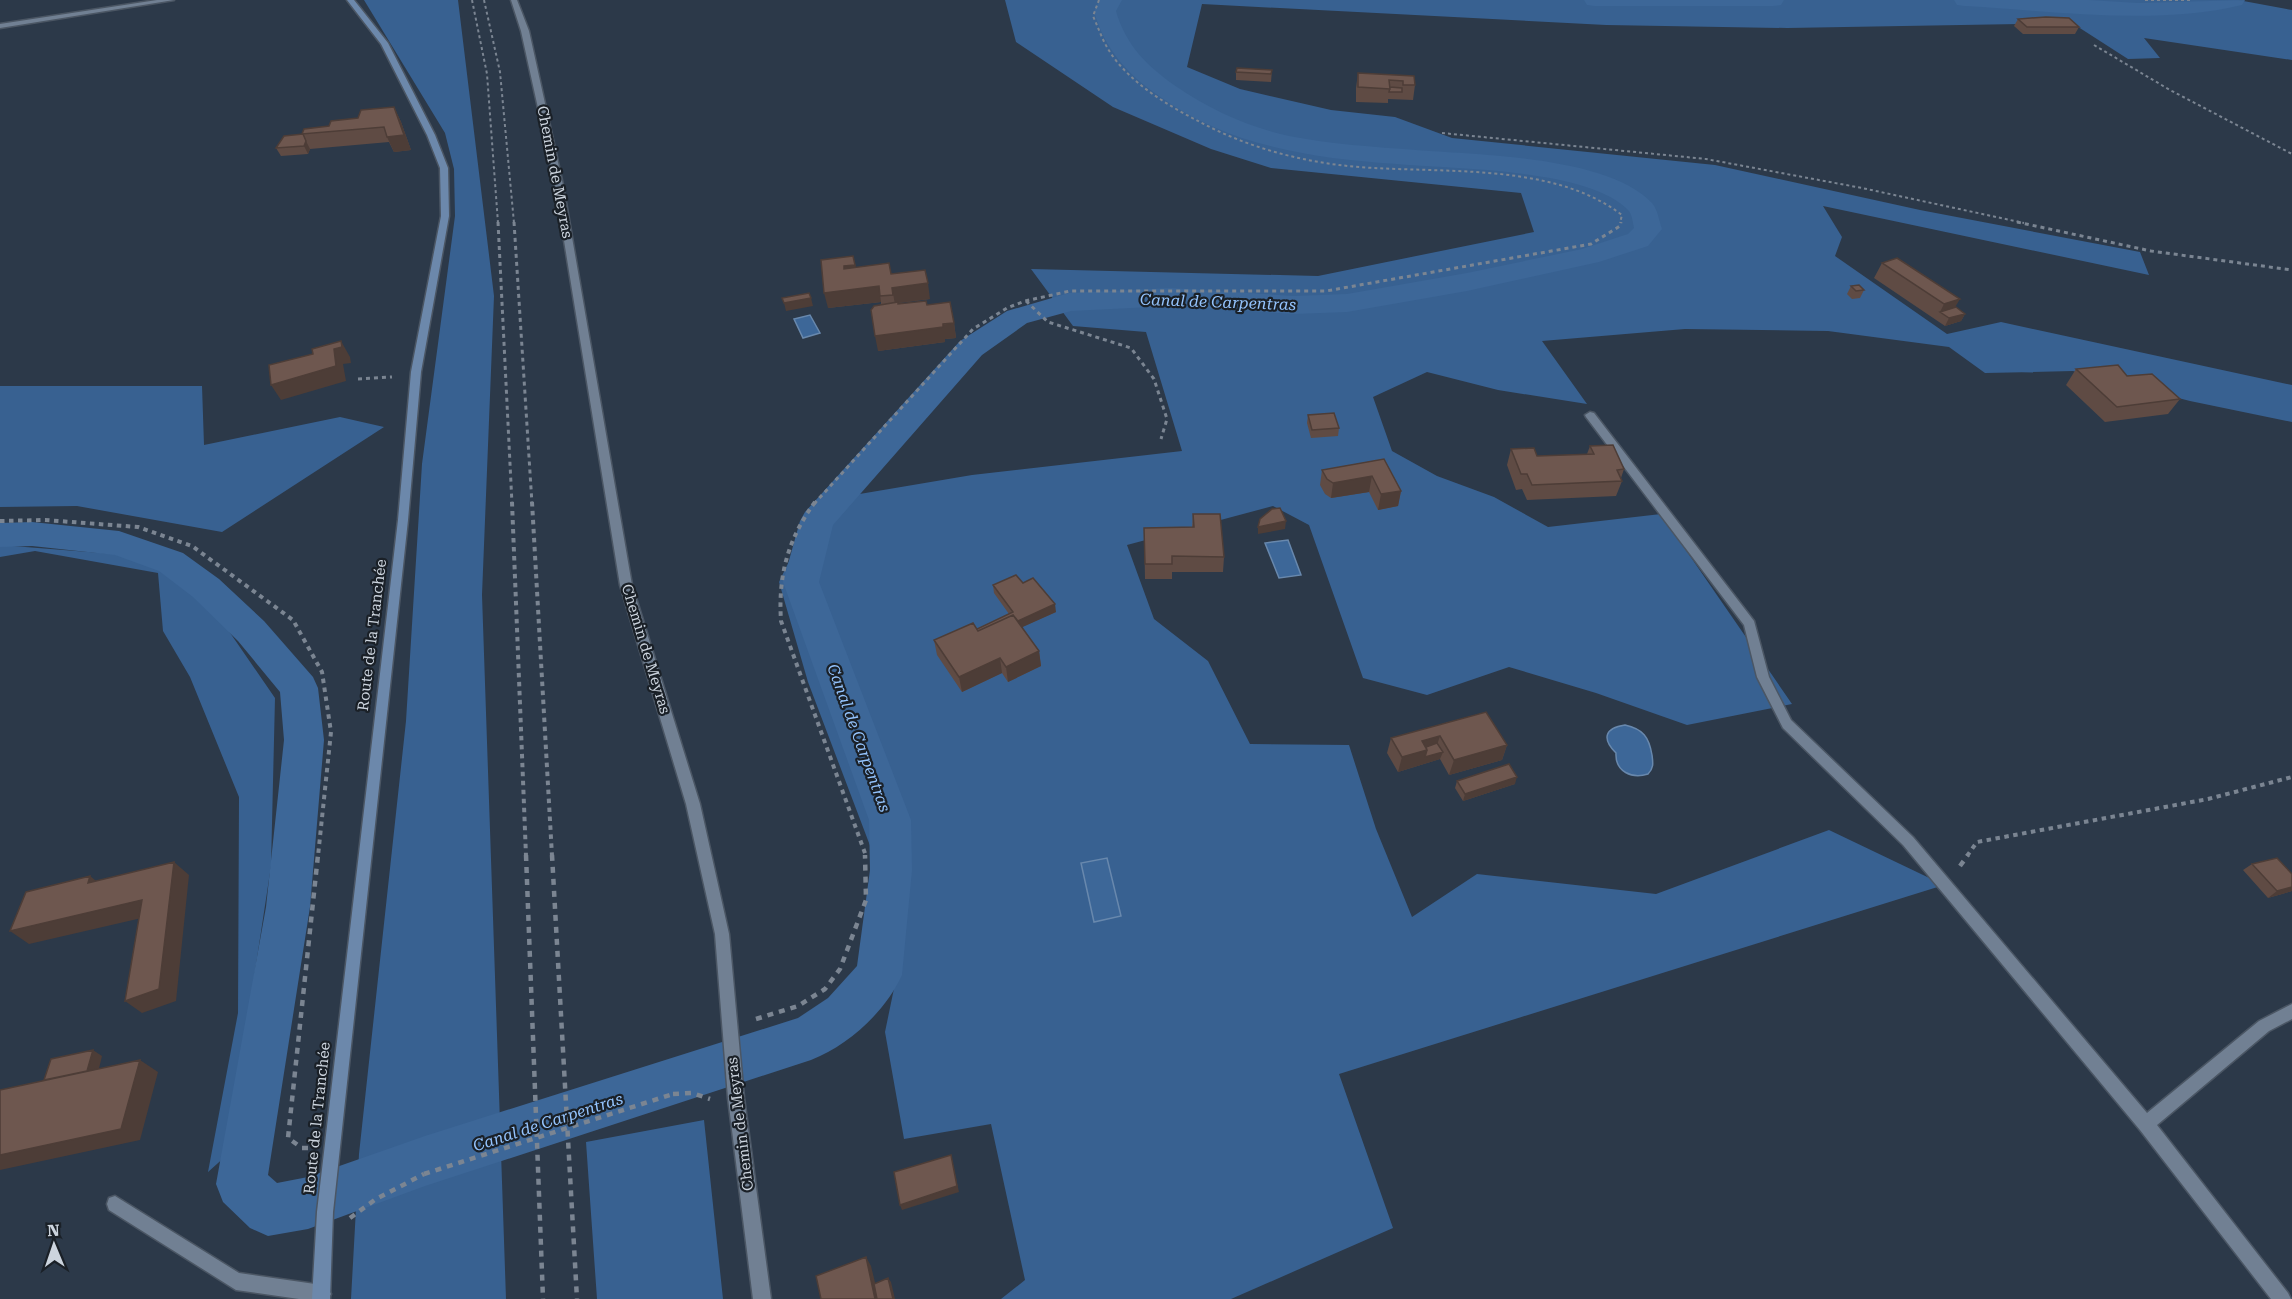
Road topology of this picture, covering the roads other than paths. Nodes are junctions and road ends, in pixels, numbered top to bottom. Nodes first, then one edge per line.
1 (171, 0) edge
2 (350, 0) edge
3 (514, 0) edge
4 (0, 26) edge
5 (1590, 415) dead end
6 (2292, 1011) edge
7 (2146, 1124) junction
8 (115, 1204) dead end
9 (322, 1296) edge
10 (762, 1299) edge
11 (2282, 1299) edge

1 - 4 street
2 - 9 street, Route de la Tranchée
3 - 10 street, Chemin de Meyras
5 - 7 street
6 - 7 street
7 - 11 street
8 - 9 street

